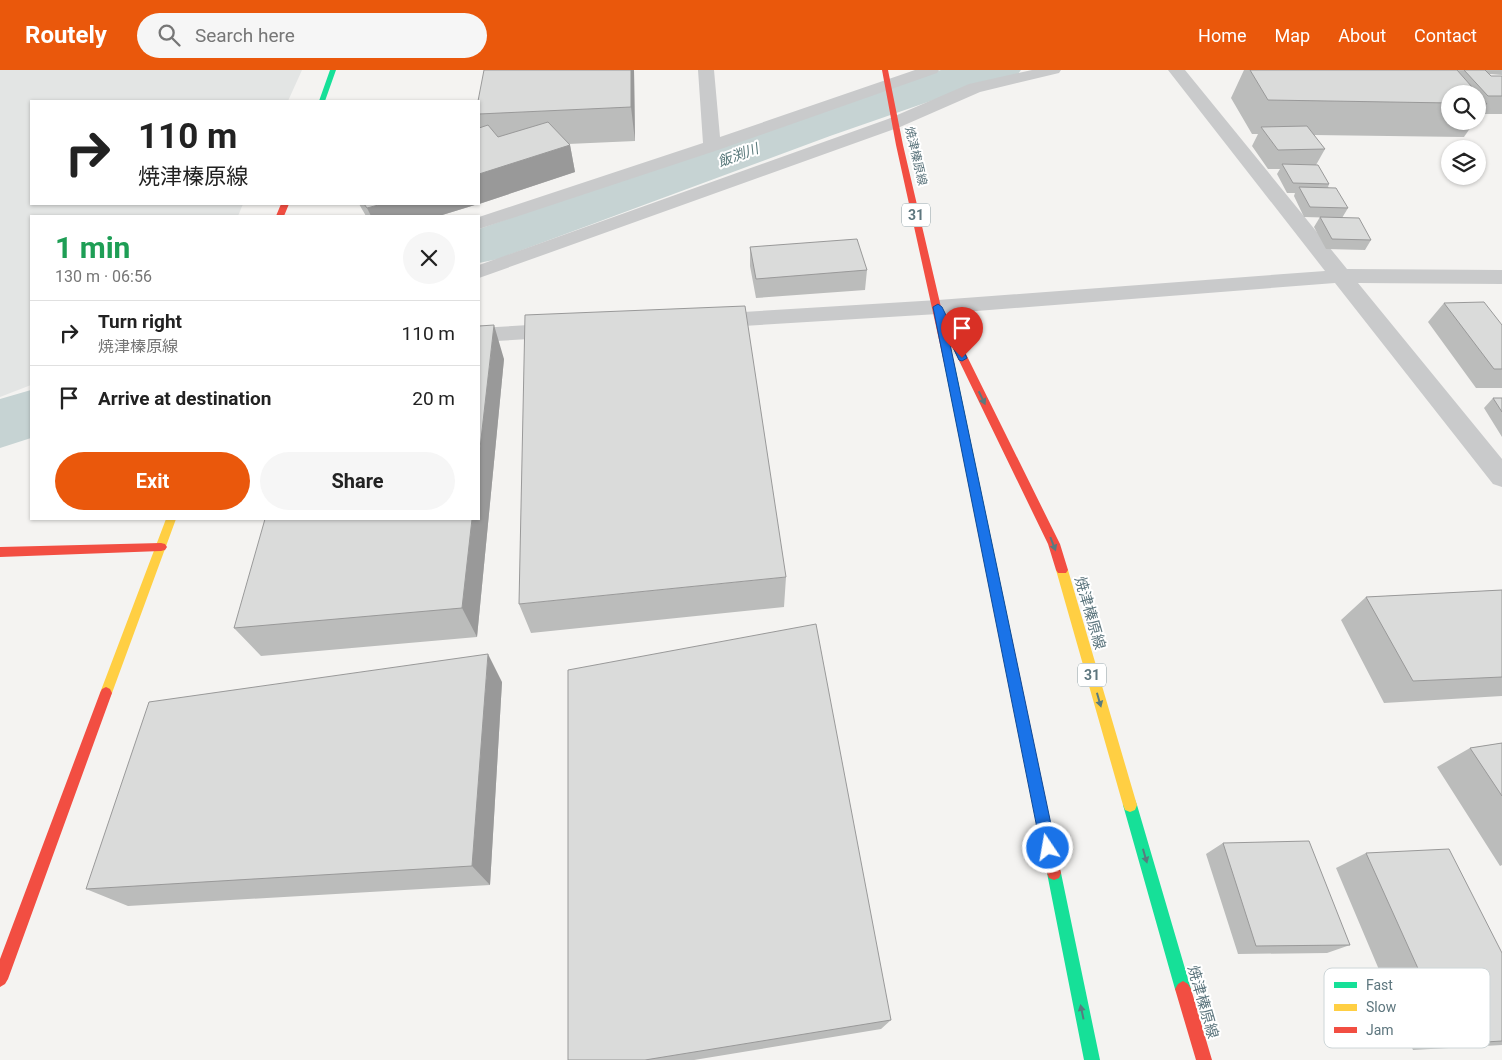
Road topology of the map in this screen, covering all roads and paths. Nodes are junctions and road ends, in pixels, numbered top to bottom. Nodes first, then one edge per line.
1 (333, 70) edge
2 (706, 70) edge
3 (931, 70) edge
4 (1052, 70) edge
5 (1176, 70) edge
6 (887, 77) edge
7 (322, 100) edge
8 (894, 123) junction
9 (712, 146) junction
10 (480, 222) edge
11 (480, 272) edge
12 (1342, 276) junction
13 (1502, 277) edge
14 (938, 307) junction
15 (688, 322) edge
16 (578, 329) edge
17 (480, 335) edge
18 (1502, 477) edge
19 (171, 520) edge
20 (161, 547) junction
21 (0, 552) edge
22 (0, 979) edge
23 (1092, 1060) edge
24 (1204, 1060) edge

1 - 7 main road
2 - 9 street
3 - 6 street
4 - 8 street
5 - 12 street
6 - 8 main road, 焼津榛原線 / 31
6 - 9 street
8 - 11 street
8 - 14 main road, 焼津榛原線 / 31
9 - 10 street
12 - 13 street
12 - 14 street
12 - 18 street
14 - 15 street
23 -> 14 main road, 焼津榛原線 / 31
14 -> 24 main road, 焼津榛原線 / 31
16 - 17 street
19 - 20 main road
20 - 21 main road
20 - 22 main road

